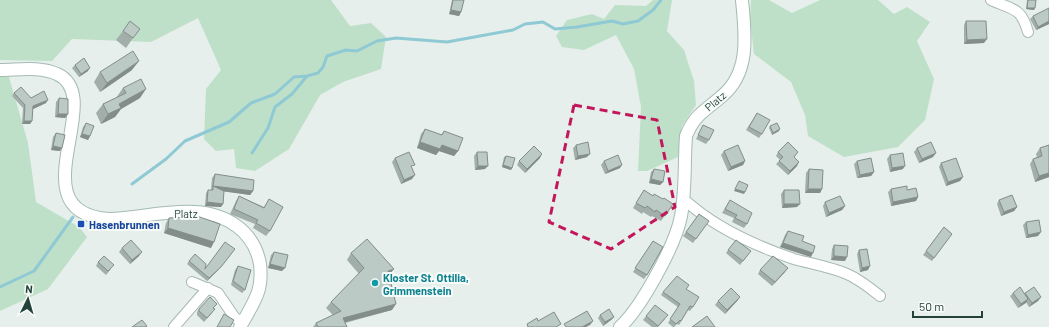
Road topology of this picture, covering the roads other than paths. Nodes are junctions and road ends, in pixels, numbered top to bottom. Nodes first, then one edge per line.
1 (742, 0) edge
2 (991, 0) edge
3 (1028, 32) dead end
4 (4, 70) edge
5 (683, 201) junction
6 (192, 282) dead end
7 (208, 288) junction
8 (880, 296) dead end
9 (241, 324) edge
10 (174, 327) edge
11 (620, 327) edge

1 - 5 street, Platz
2 - 3 street
4 - 9 street, Platz
5 - 8 street
5 - 11 street, Platz
6 - 7 street, Platz
7 - 9 street, Platz
7 - 10 street

